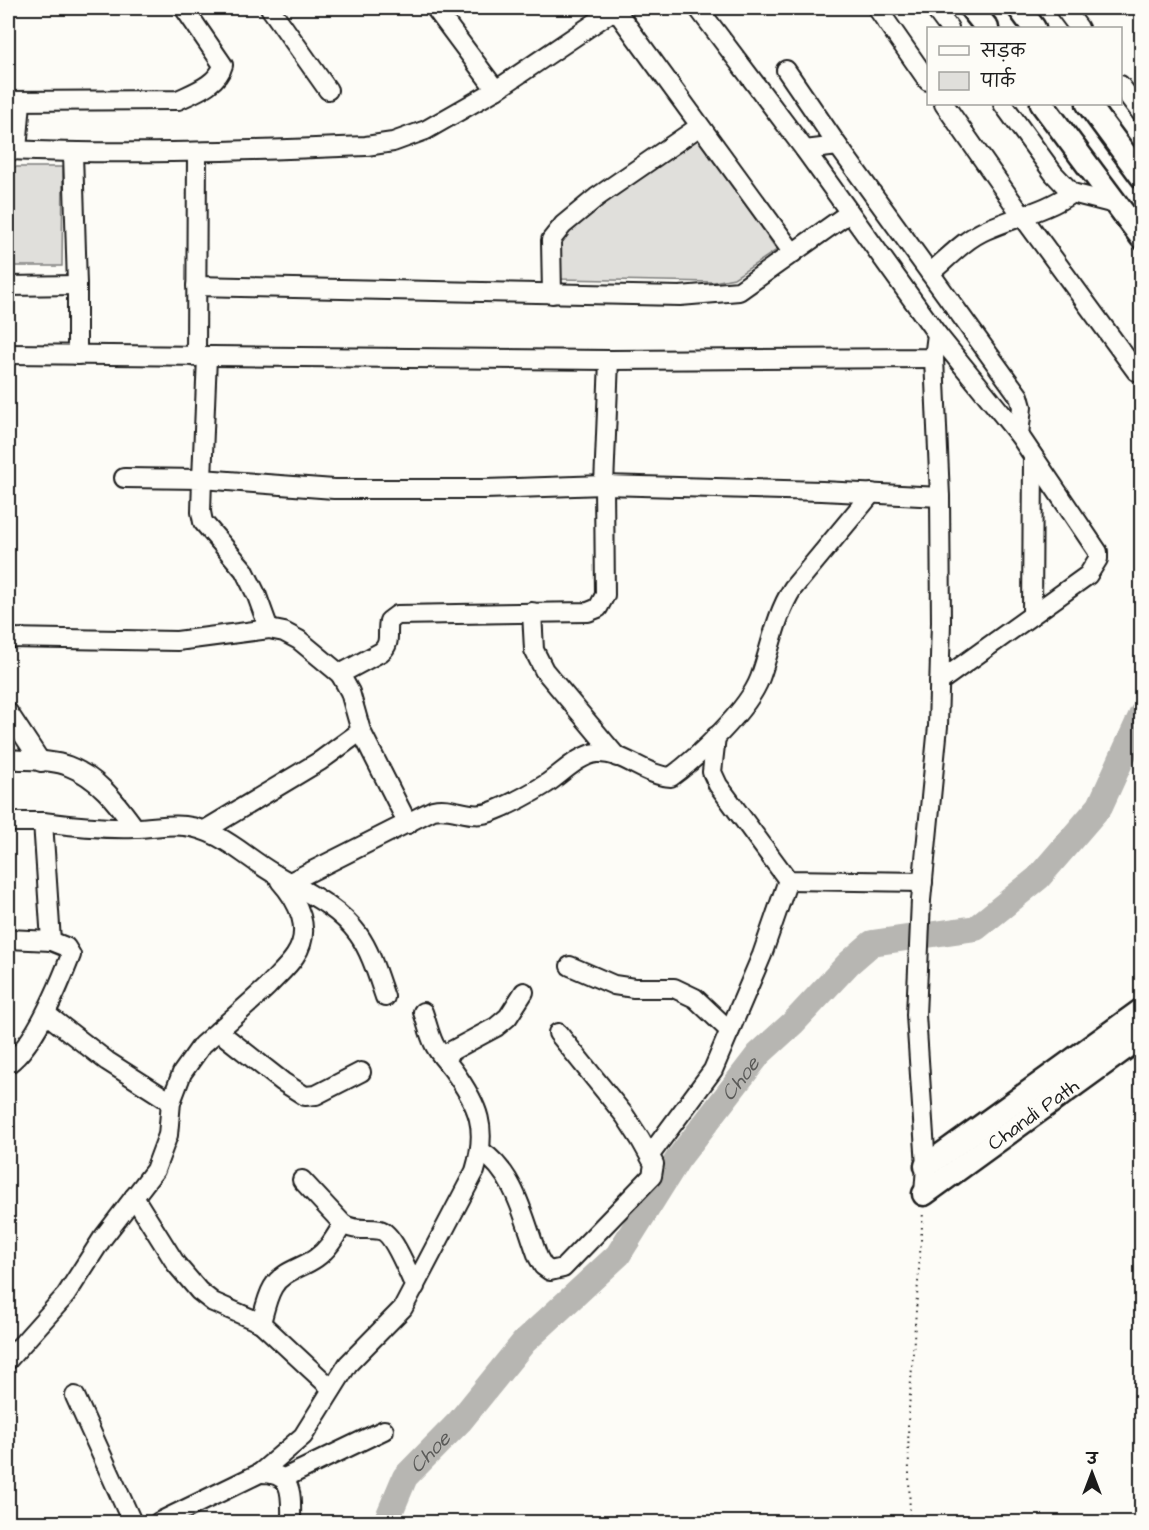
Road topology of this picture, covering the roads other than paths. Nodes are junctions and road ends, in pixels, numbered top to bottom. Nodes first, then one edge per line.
1 (184, 8) edge
2 (270, 8) edge
3 (435, 8) edge
4 (616, 8) edge
5 (698, 8) edge
6 (877, 8) edge
7 (934, 8) edge
8 (971, 8) edge
9 (1019, 8) edge
10 (1064, 8) edge
11 (948, 27) edge
12 (986, 27) edge
13 (1033, 27) edge
14 (1078, 27) edge
15 (786, 70) dead end
16 (927, 80) edge
17 (1122, 88) edge
18 (328, 90) dead end
19 (496, 90) junction
20 (14, 101) edge
21 (945, 105) edge
22 (1004, 105) edge
23 (1043, 105) edge
24 (1089, 105) edge
25 (1142, 114) edge
26 (700, 126) junction
27 (838, 146) junction
28 (12, 150) edge
29 (805, 150) junction
30 (197, 152) junction
31 (73, 153) junction
32 (1142, 177) edge
33 (1072, 193) junction
34 (1116, 204) junction
35 (849, 213) junction
36 (1023, 217) junction
37 (1142, 238) edge
38 (793, 253) junction
39 (930, 273) junction
40 (77, 285) junction
41 (8, 286) edge
42 (196, 286) junction
43 (552, 294) junction
44 (938, 334) junction
45 (8, 354) edge
46 (77, 355) junction
47 (201, 357) junction
48 (934, 357) junction
49 (609, 360) junction
50 (1136, 371) dead end
51 (1018, 435) junction
52 (1033, 456) junction
53 (124, 478) dead end
54 (202, 479) junction
55 (604, 485) junction
56 (872, 493) junction
57 (940, 497) junction
58 (532, 612) junction
59 (1032, 615) junction
60 (269, 629) junction
61 (8, 638) edge
62 (340, 674) junction
63 (939, 682) junction
64 (8, 712) edge
65 (361, 731) junction
66 (716, 736) junction
67 (617, 757) junction
68 (8, 759) edge
69 (41, 762) junction
70 (8, 822) edge
71 (43, 822) junction
72 (408, 824) junction
73 (135, 828) junction
74 (206, 830) junction
75 (272, 873) junction
76 (788, 880) junction
77 (290, 882) junction
78 (922, 891) junction
79 (8, 939) edge
80 (51, 941) junction
81 (570, 966) dead end
82 (524, 992) dead end
83 (385, 997) dead end
84 (1142, 1010) edge
85 (423, 1012) dead end
86 (46, 1014) junction
87 (218, 1031) junction
88 (730, 1031) junction
89 (558, 1033) dead end
90 (1142, 1036) edge
91 (442, 1056) junction
92 (8, 1064) edge
93 (361, 1072) dead end
94 (171, 1102) junction
95 (481, 1150) junction
96 (650, 1155) junction
97 (926, 1166) junction
98 (302, 1180) dead end
99 (924, 1194) joint
100 (134, 1197) junction
101 (343, 1224) junction
102 (416, 1287) junction
103 (261, 1323) junction
104 (8, 1360) edge
105 (332, 1389) junction
106 (75, 1396) dead end
107 (384, 1430) dead end
108 (260, 1473) junction
109 (284, 1478) junction
110 (132, 1522) edge
111 (159, 1522) edge
112 (291, 1522) edge

1 - 20 street
2 - 18 street
3 - 19 street
4 - 19 street
4 - 26 street
5 - 29 street
6 - 16 street
7 - 11 street
8 - 12 main road
9 - 13 main road
10 - 14 street
15 - 27 street
17 - 25 street
19 - 30 street
20 - 28 street
21 - 36 street
22 - 33 street
23 - 34 main road
24 - 32 main road
26 - 38 street
26 - 43 street
27 - 29 street
27 - 39 street
28 - 31 street
29 - 35 street
30 - 31 street
30 - 42 street
31 - 40 street
33 - 34 street
33 - 36 street
34 - 37 main road
35 - 38 street
35 - 44 street
36 - 39 street
36 - 50 street
38 - 43 street
39 - 51 street
40 - 41 street
40 - 46 street
42 - 43 street
42 - 47 street
44 - 48 street
44 - 51 street
45 - 46 street
46 - 47 street
47 - 49 street
47 - 54 street
48 - 49 street
48 - 57 street
49 - 55 street
51 - 52 street
52 - 59 street
52 - 59 street
53 - 54 street
54 - 55 street
54 - 60 street
55 - 56 street
55 - 58 street
56 - 57 street
56 - 66 street
57 - 63 street
58 - 62 street
58 - 67 street
59 - 63 street
60 - 61 street
60 - 62 street
62 - 65 street
63 - 78 street
64 - 69 street
65 - 72 street
65 - 74 street
66 - 67 street
66 - 76 street
67 - 72 street
68 - 69 street
69 - 73 street
70 - 71 street
71 - 73 street
71 - 80 street
72 - 77 street
73 - 74 street
74 - 75 street
75 - 77 street
75 - 87 street
76 - 78 street
76 - 88 street
77 - 83 street
78 - 97 street
79 - 80 street
80 - 86 street
81 - 88 street
82 - 91 street
84 - 97 main road, Chandi Path
85 - 91 street
86 - 92 street
86 - 94 street
87 - 93 street
87 - 94 street
88 - 96 street
89 - 96 street
90 - 99 main road, Chandi Path
91 - 95 street
94 - 100 street
95 - 96 street
95 - 102 street
97 - 99 street
98 - 101 street
100 - 103 street
100 - 104 street
101 - 102 street
101 - 103 street
102 - 105 street
103 - 105 street
105 - 108 street
106 - 110 street
107 - 109 street
108 - 109 street
108 - 111 street
109 - 112 street

